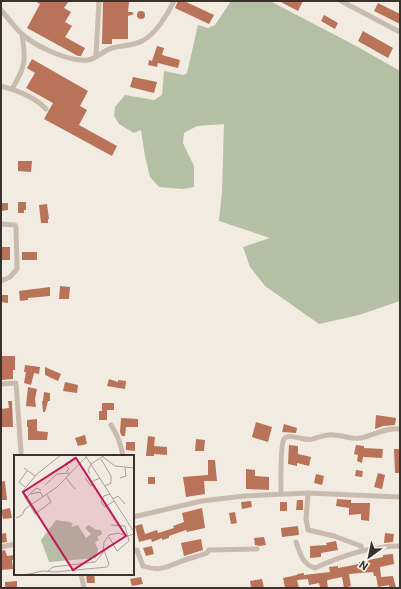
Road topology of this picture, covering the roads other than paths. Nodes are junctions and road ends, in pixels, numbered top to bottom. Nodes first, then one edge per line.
1 (99, 1) edge
2 (170, 1) edge
3 (174, 1) edge
4 (341, 1) edge
5 (1, 10) edge
6 (167, 15) junction
7 (400, 32) edge
8 (22, 34) junction
9 (96, 56) junction
10 (1, 86) edge
11 (12, 89) junction
12 (46, 109) dead end
13 (1, 224) edge
14 (1, 282) edge
15 (1, 384) edge
16 (111, 425) dead end
17 (400, 429) edge
18 (21, 452) dead end
19 (122, 455) edge
20 (280, 494) junction
21 (308, 494) junction
22 (400, 497) edge
23 (134, 517) edge
24 (296, 542) dead end
25 (14, 544) edge
26 (400, 546) edge
27 (1, 547) edge
28 (257, 549) dead end
29 (134, 550) edge
30 (363, 551) junction
31 (81, 575) edge
32 (84, 588) edge

1 - 9 street
2 - 6 street
3 - 6 street
4 - 7 street
5 - 8 street
6 - 9 street
8 - 9 street
8 - 11 street
10 - 11 street
11 - 12 street
13 - 14 street
15 - 18 street
16 - 19 street
17 - 20 street
20 - 21 street
20 - 23 street
21 - 22 street
21 - 30 street
24 - 30 street
25 - 27 street
26 - 30 street
28 - 29 street
31 - 32 street

